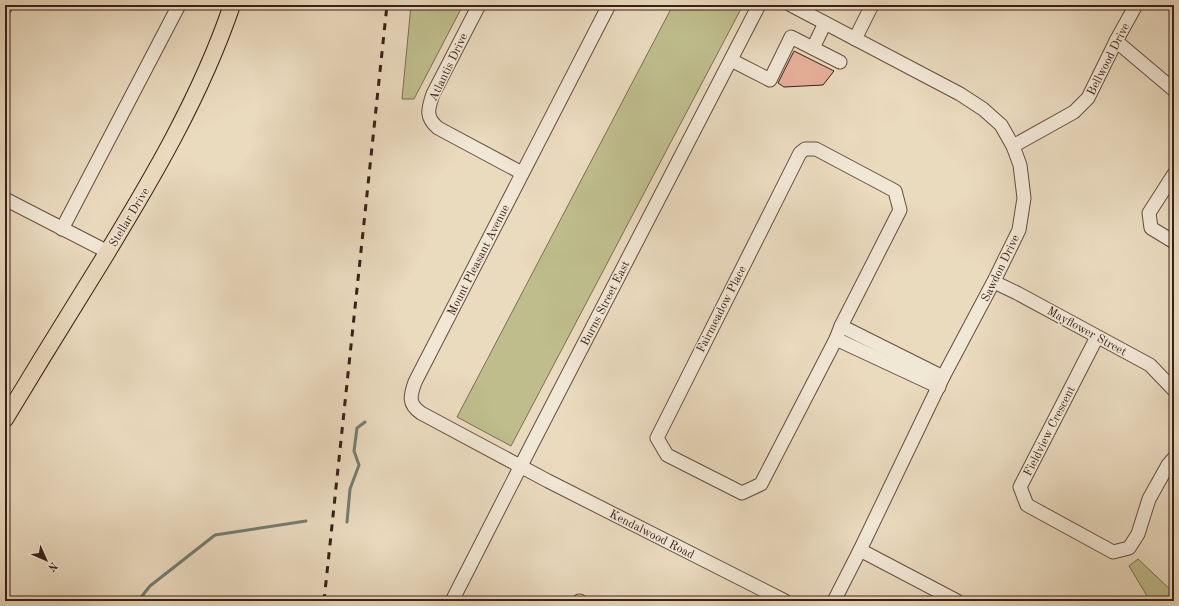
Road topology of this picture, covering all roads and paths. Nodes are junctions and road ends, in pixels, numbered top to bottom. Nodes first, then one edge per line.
1 (6, 5) edge
2 (179, 5) edge
3 (232, 5) edge
4 (479, 5) edge
5 (609, 5) edge
6 (759, 5) edge
7 (790, 5) edge
8 (872, 5) edge
9 (1136, 5) edge
10 (5, 8) edge
11 (825, 23) junction
12 (855, 39) junction
13 (1116, 41) junction
14 (813, 48) junction
15 (731, 60) junction
16 (840, 62) dead end
17 (1174, 90) edge
18 (1013, 146) junction
19 (522, 173) junction
20 (1174, 174) edge
21 (5, 199) edge
22 (62, 228) junction
23 (1174, 242) edge
24 (108, 252) junction
25 (994, 282) junction
26 (841, 326) junction
27 (1097, 337) junction
28 (836, 339) junction
29 (941, 382) junction
30 (1174, 390) edge
31 (5, 419) edge
32 (1174, 458) edge
33 (520, 467) junction
34 (860, 550) junction
35 (452, 601) edge
36 (785, 601) edge
37 (834, 601) edge
38 (957, 601) edge

1 - 10 street
2 - 22 street
3 - 24 main road, Stellar Drive
4 - 19 street, Atlantis Drive
5 - 19 street, Mount Pleasant Avenue
6 - 15 street, Burns Street East
7 - 11 street, Sawdon Drive
8 - 12 street
9 - 13 street, Bellwood Drive
11 - 12 street, Sawdon Drive
11 - 14 street
12 - 18 street, Sawdon Drive
13 - 17 street
13 - 18 street, Bellwood Drive
14 - 15 street
14 - 16 street
15 - 33 street, Burns Street East
18 - 25 street, Sawdon Drive
19 - 33 street, Mount Pleasant Avenue
20 - 23 street
21 - 22 street
22 - 24 street
24 - 31 main road, Stellar Drive
25 - 27 street, Mayflower Street
25 - 29 street, Sawdon Drive
26 - 28 street, Fairmeadow Place
26 - 28 street, Fairmeadow Place
26 - 29 street
27 - 30 street, Mayflower Street
27 - 32 street, Fieldview Crescent
28 - 29 street
29 - 34 street, Sawdon Drive
33 - 35 street, Burns Street East
33 - 36 street, Kendalwood Road
34 - 37 street, Sawdon Drive
34 - 38 street

